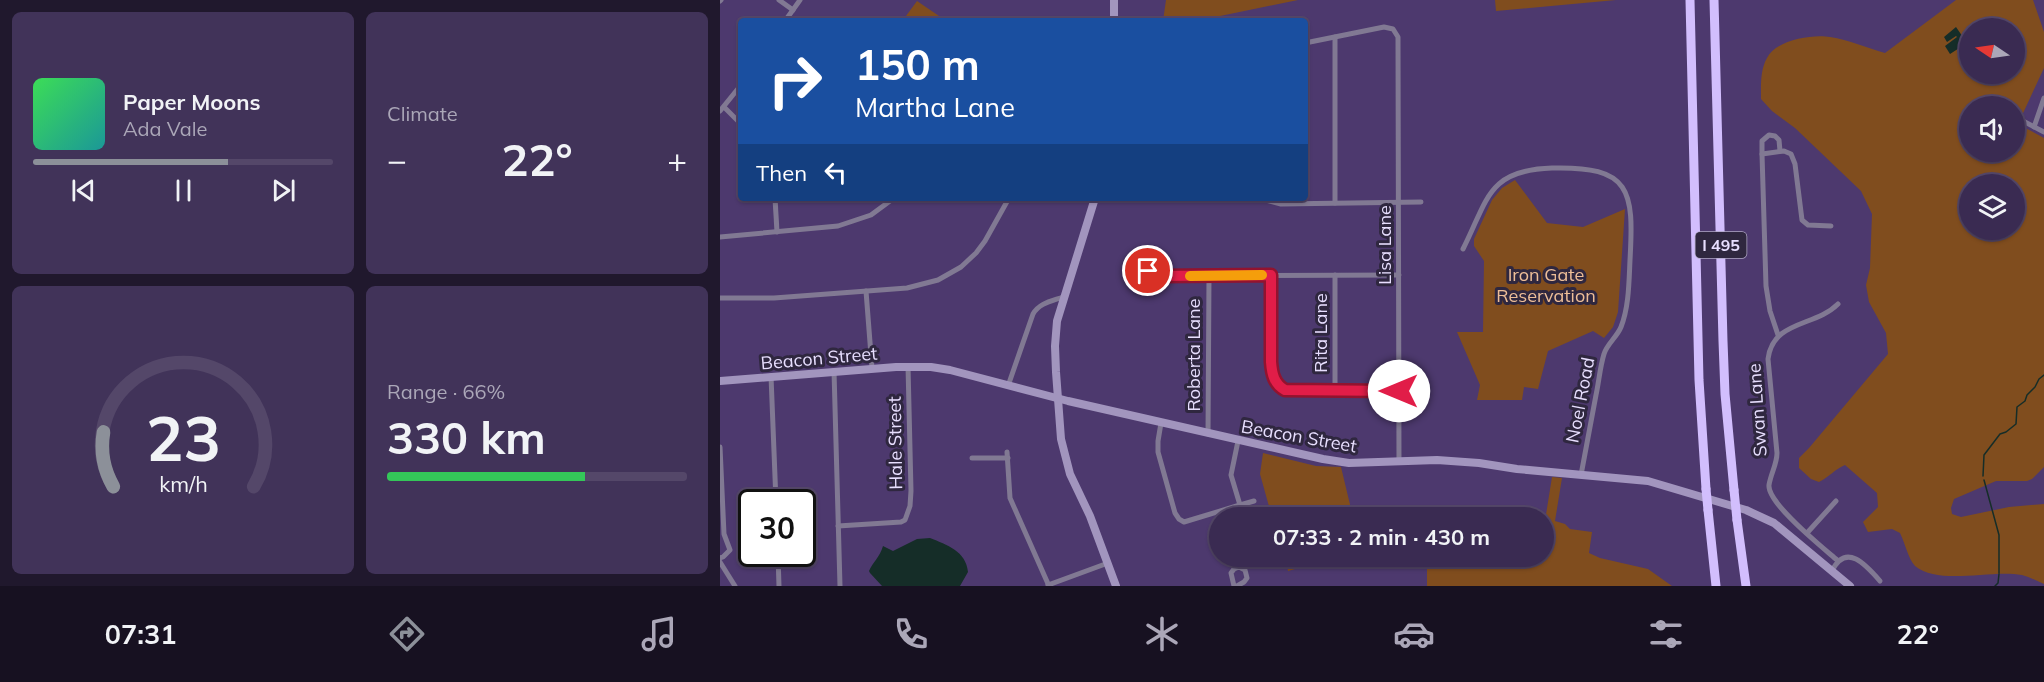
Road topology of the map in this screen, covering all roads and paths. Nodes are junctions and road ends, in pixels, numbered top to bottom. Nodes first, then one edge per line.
1 (779, 0) edge
2 (800, 0) edge
3 (1114, 0) edge
4 (1690, 0) edge
5 (1714, 0) edge
6 (793, 10) junction
7 (787, 18) edge
8 (1114, 18) edge
9 (1335, 37) junction
10 (1308, 42) edge
11 (738, 89) edge
12 (2044, 98) edge
13 (722, 109) edge
14 (738, 122) edge
15 (2025, 122) edge
16 (2034, 127) junction
17 (2044, 132) edge
18 (1780, 151) junction
19 (1762, 154) junction
20 (775, 201) edge
21 (890, 201) edge
22 (1007, 201) edge
23 (1094, 201) edge
24 (1274, 201) edge
25 (1398, 202) junction
26 (1421, 202) dead end
27 (1335, 203) junction
28 (1831, 226) dead end
29 (777, 232) junction
30 (720, 237) edge
31 (1463, 249) dead end
32 (1271, 275) junction
33 (1335, 275) junction
34 (1399, 275) junction
35 (1161, 276) dead end
36 (1209, 276) junction
37 (866, 291) junction
38 (1063, 297) junction
39 (720, 298) edge
40 (1838, 304) dead end
41 (1778, 335) junction
42 (908, 366) junction
43 (872, 368) junction
44 (834, 371) junction
45 (771, 376) junction
46 (720, 381) edge
47 (1008, 386) junction
48 (1335, 390) junction
49 (1399, 391) junction
50 (1058, 399) junction
51 (1161, 423) junction
52 (1208, 434) junction
53 (1238, 441) junction
54 (720, 447) edge
55 (972, 458) dead end
56 (1399, 462) junction
57 (1581, 476) junction
58 (775, 489) edge
59 (1254, 501) dead end
60 (1836, 501) dead end
61 (1240, 506) junction
62 (838, 526) junction
63 (1807, 533) junction
64 (720, 560) edge
65 (1837, 561) junction
66 (1108, 563) junction
67 (779, 567) edge
68 (1832, 571) junction
69 (1880, 581) dead end
70 (735, 586) edge
71 (780, 586) edge
72 (840, 586) edge
73 (1047, 586) edge
74 (1116, 586) edge
75 (1716, 586) edge
76 (1746, 586) edge
77 (1850, 586) edge

1 - 6 street
2 - 6 street
3 - 8 main road
4 - 75 highway, I 495, bridge
5 - 76 highway, I 495, bridge
6 - 7 street
9 - 10 street
9 - 25 street, Lisa Lane
9 - 27 street
11 - 13 street
12 - 16 street
13 - 14 street
15 - 16 street
16 - 17 street
18 - 19 street
18 - 19 street
18 - 28 street
19 - 41 street
20 - 29 street
21 - 29 street
22 - 37 street
23 - 38 main road
24 - 27 street
25 - 26 street
25 - 27 street
25 - 34 street, Lisa Lane
29 - 30 street
31 - 57 street, Noel Road
32 - 33 street
32 - 36 street
32 - 48 street
33 - 34 street
33 - 48 street, Rita Lane
34 - 49 street, Lisa Lane
35 - 36 street
36 - 52 street, Roberta Lane
37 - 39 street
37 - 43 street
38 - 47 street
38 - 50 main road
40 - 41 street
41 - 63 street, Swan Lane
42 - 43 main road, Beacon Street
42 - 47 main road, Beacon Street
42 - 62 street, Hale Street
43 - 44 main road, Beacon Street
44 - 45 main road, Beacon Street
44 - 62 street
45 - 46 main road, Beacon Street
45 - 58 street
47 - 50 main road, Beacon Street
48 - 49 street
49 - 56 street, Lisa Lane
50 - 51 main road, Beacon Street
50 - 66 main road
51 - 52 main road, Beacon Street
51 - 61 street
52 - 53 main road, Beacon Street
53 - 56 main road, Beacon Street
53 - 61 street
54 - 64 street
55 - 73 street
56 - 57 main road, Beacon Street
57 - 68 main road, Beacon Street
59 - 61 street
60 - 63 street
62 - 72 street
63 - 65 street, Swan Lane
64 - 70 street
65 - 68 street
65 - 69 street
66 - 73 street
66 - 74 main road
67 - 71 street
68 - 77 main road, Beacon Street

